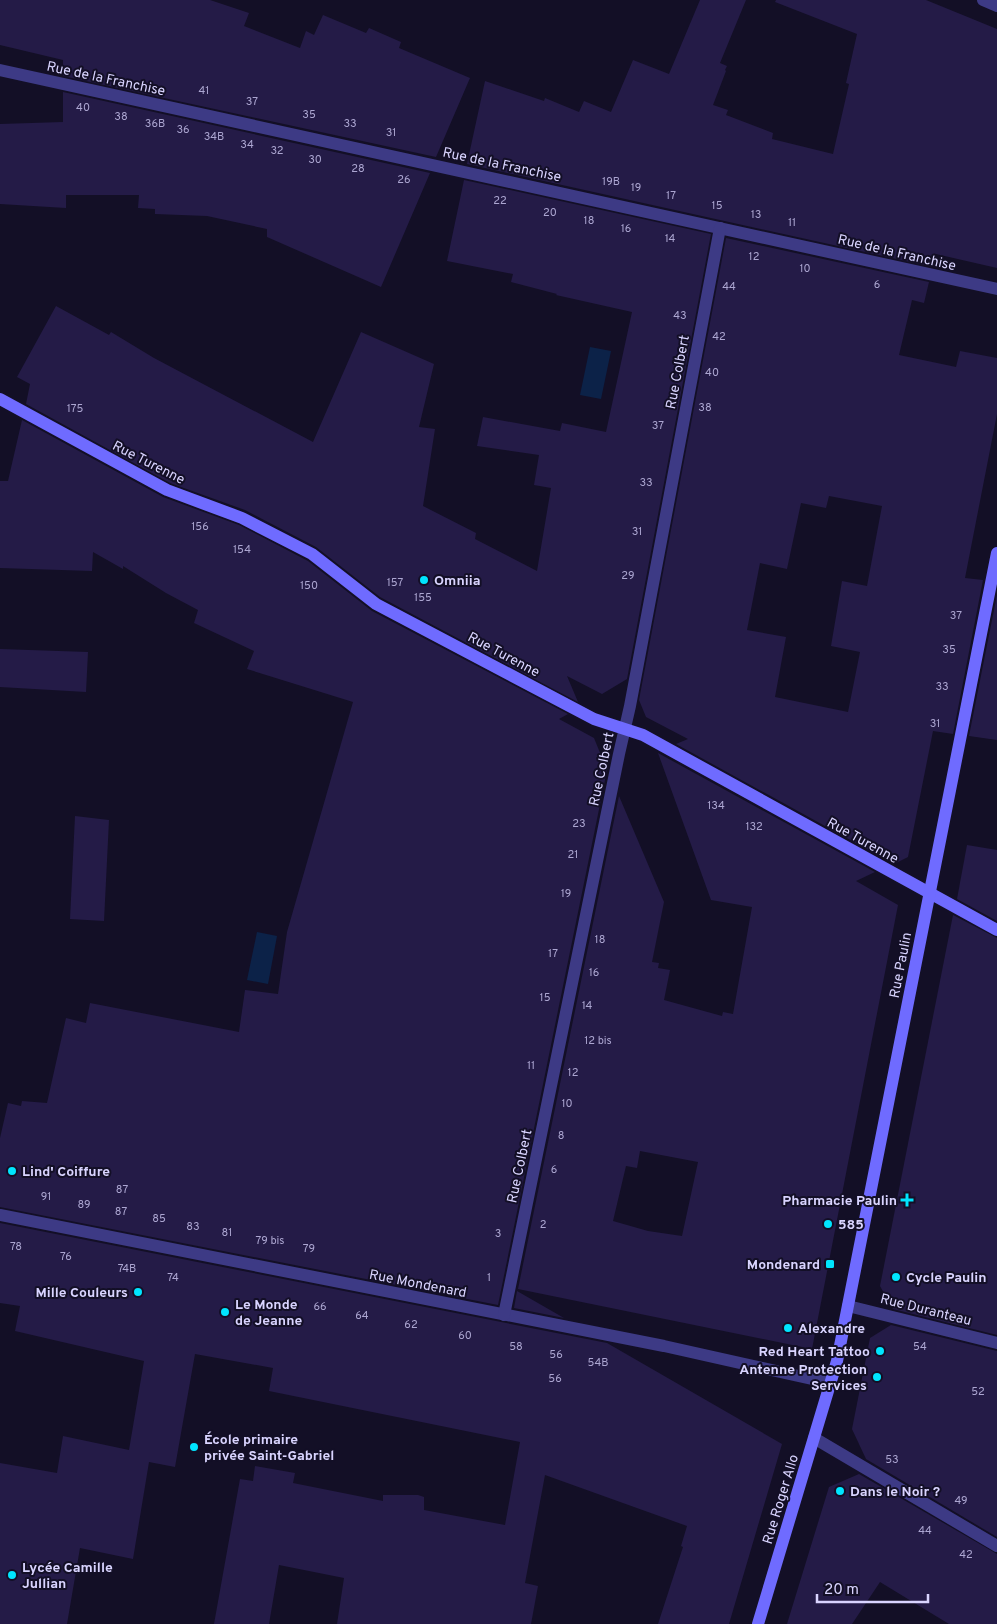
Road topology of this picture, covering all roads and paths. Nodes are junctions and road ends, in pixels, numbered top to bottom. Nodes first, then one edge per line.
1 (983, 0) edge
2 (997, 6) edge
3 (0, 70) edge
4 (720, 228) junction
5 (997, 289) edge
6 (0, 399) edge
7 (997, 553) edge
8 (624, 729) junction
9 (930, 894) junction
10 (997, 930) edge
11 (0, 1215) edge
12 (848, 1306) junction
13 (504, 1315) junction
14 (997, 1342) edge
15 (830, 1382) junction
16 (814, 1438) junction
17 (997, 1546) edge
18 (758, 1624) edge

1 - 2 street
3 - 4 street, Rue de la Franchise
4 - 5 street, Rue de la Franchise
4 - 8 street, Rue Colbert
6 - 8 street, Rue Turenne
7 - 9 street, Rue Paulin
8 - 9 street, Rue Turenne
8 - 13 street, Rue Colbert
9 - 10 street, Rue Turenne
9 - 12 street, Rue Paulin
11 - 13 street, Rue Mondenard
12 - 14 street, Rue Duranteau
12 - 15 street, Rue Paulin
13 - 15 street, Rue Mondenard
15 - 16 street, Rue Roger Allo
16 - 17 street
16 - 18 street, Rue Roger Allo

